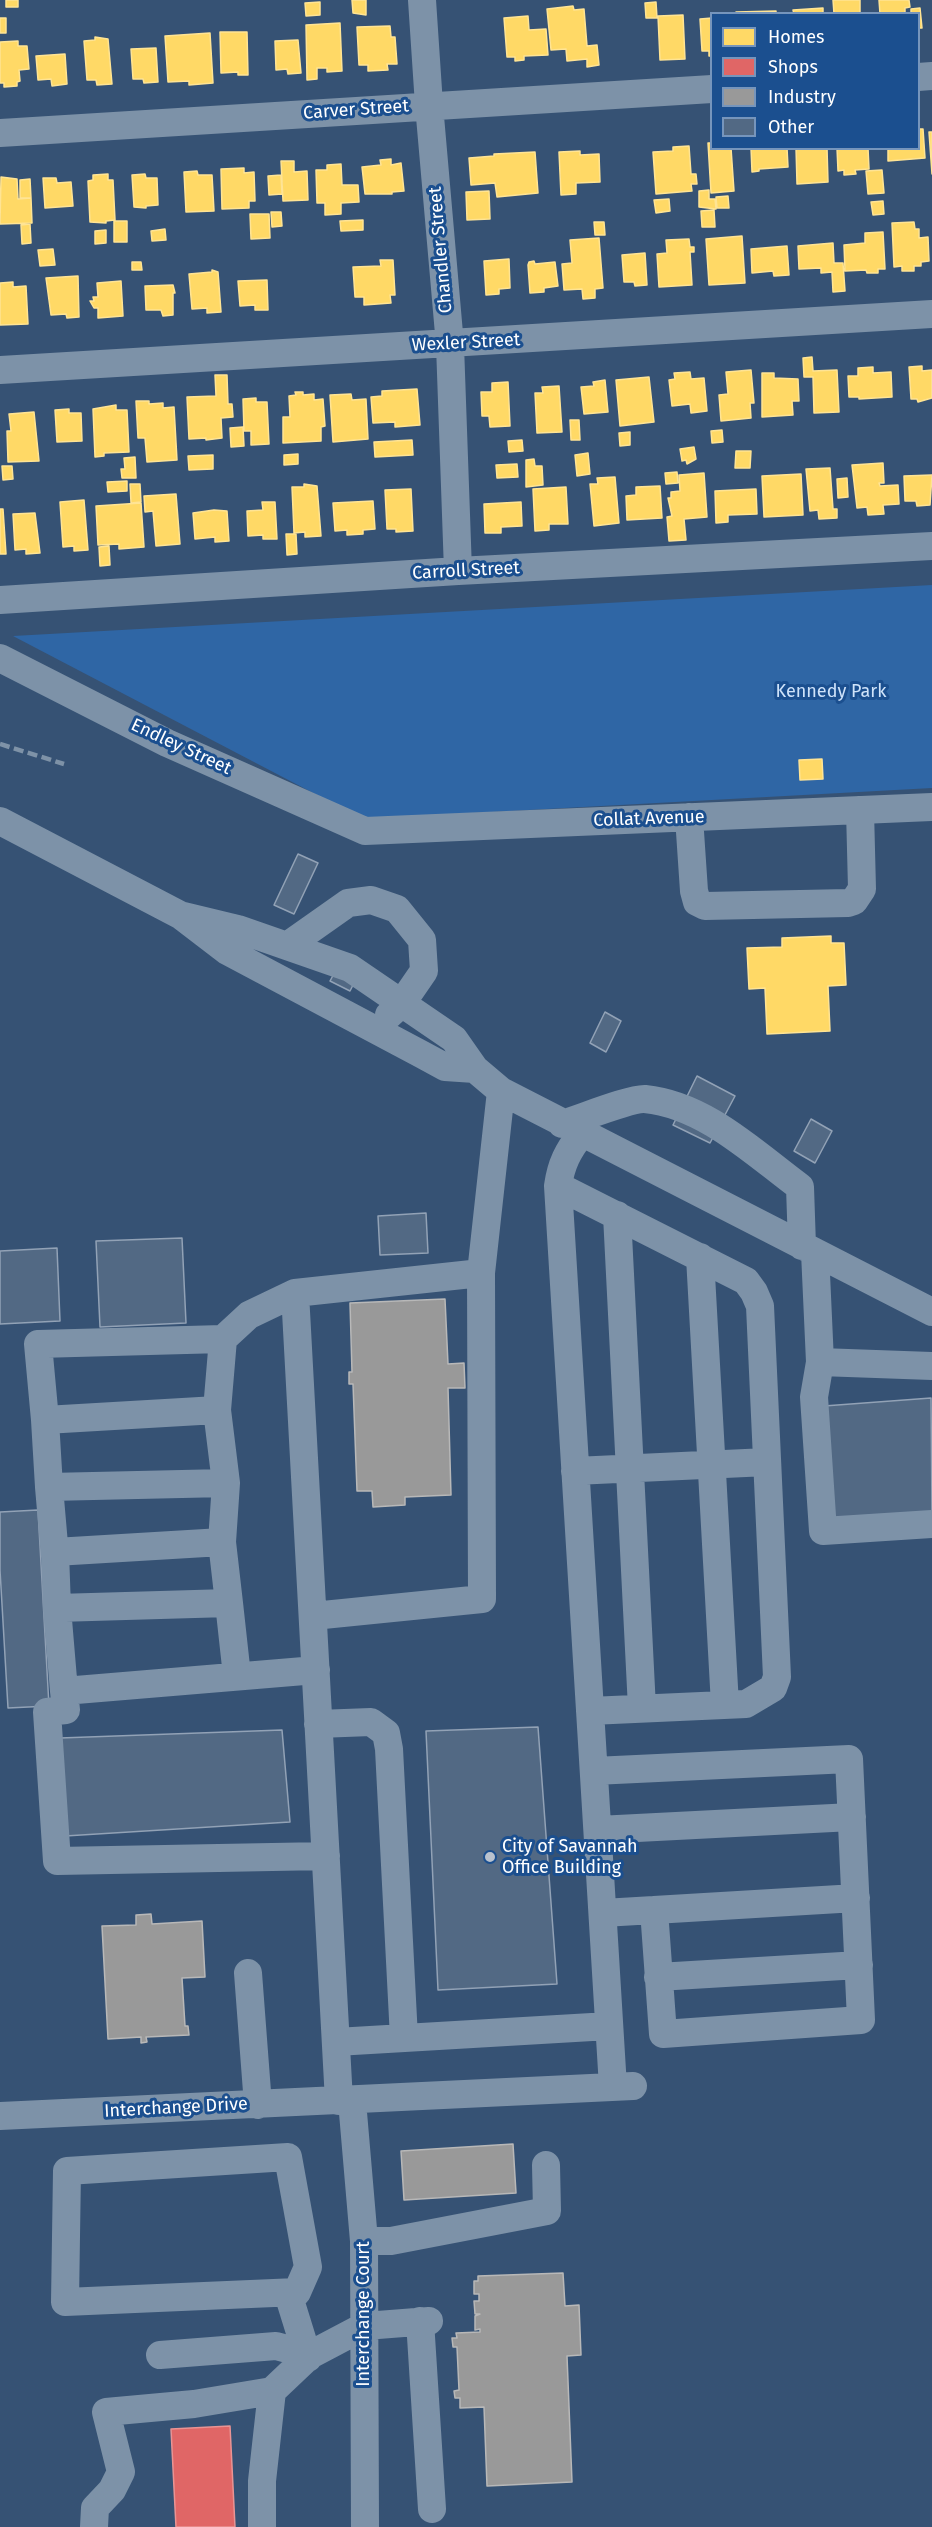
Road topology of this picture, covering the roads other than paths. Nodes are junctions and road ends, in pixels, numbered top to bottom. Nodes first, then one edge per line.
1 (422, 0) edge
2 (710, 89) edge
3 (429, 105) junction
4 (0, 133) edge
5 (932, 314) edge
6 (450, 345) junction
7 (0, 370) edge
8 (932, 546) edge
9 (458, 571) junction
10 (0, 600) edge
11 (0, 658) edge
12 (932, 807) edge
13 (860, 810) junction
14 (689, 817) junction
15 (0, 820) edge
16 (365, 831) joint
17 (180, 915) junction
18 (287, 946) junction
19 (402, 1003) junction
20 (374, 1029) junction
21 (475, 1069) junction
22 (501, 1091) junction
23 (572, 1129) junction
24 (558, 1186) junction
25 (616, 1215) junction
26 (809, 1249) junction
27 (700, 1257) junction
28 (481, 1273) junction
29 (295, 1293) junction
30 (932, 1312) edge
31 (223, 1339) junction
32 (820, 1362) junction
33 (932, 1366) edge
34 (217, 1410) junction
35 (45, 1420) junction
36 (767, 1462) junction
37 (711, 1464) junction
38 (630, 1468) junction
39 (576, 1471) junction
40 (226, 1483) junction
41 (49, 1487) junction
42 (932, 1524) edge
43 (222, 1542) junction
44 (55, 1556) junction
45 (229, 1603) junction
46 (57, 1608) junction
47 (313, 1616) junction
48 (316, 1670) junction
49 (237, 1676) junction
50 (64, 1691) junction
51 (724, 1705) junction
52 (642, 1708) junction
53 (590, 1711) junction
54 (318, 1724) junction
55 (594, 1771) junction
56 (852, 1817) junction
57 (598, 1830) junction
58 (326, 1856) junction
59 (856, 1898) junction
60 (654, 1911) junction
61 (603, 1913) junction
62 (859, 1965) junction
63 (248, 1973) dead end
64 (658, 1977) junction
65 (609, 2026) junction
66 (404, 2038) junction
67 (336, 2042) junction
68 (346, 2101) junction
69 (258, 2105) junction
70 (0, 2116) edge
71 (546, 2165) dead end
72 (364, 2241) junction
73 (297, 2292) junction
74 (364, 2326) junction
75 (160, 2355) dead end
76 (308, 2356) junction
77 (272, 2391) junction
78 (432, 2509) dead end
79 (94, 2527) edge
80 (262, 2527) edge
81 (364, 2527) edge

1 - 3 street, Chandler Street
2 - 3 street, Carver Street
3 - 4 street, Carver Street
3 - 6 street, Chandler Street
5 - 6 street, Wexler Street
6 - 7 street, Wexler Street
6 - 9 street, Chandler Street
8 - 9 street, Carroll Street
9 - 10 street, Carroll Street
11 - 16 street, Endley Street
12 - 13 street, Collat Avenue
13 - 14 street, Collat Avenue
13 - 14 street
14 - 16 street, Collat Avenue
15 - 17 street
17 - 18 street
17 - 20 street
18 - 19 street
18 - 19 street
19 - 20 street
19 - 21 street
20 - 21 street
21 - 22 street
22 - 23 street
22 - 28 street
23 - 24 street
23 - 26 street
23 - 26 street
24 - 25 street
24 - 39 street
25 - 27 street
25 - 38 street
26 - 30 street
26 - 32 street
27 - 36 street
27 - 37 street
28 - 29 street
28 - 47 street
29 - 31 street
29 - 47 street, Interchange Court
31 - 34 street
31 - 35 street
32 - 33 street
32 - 42 street
34 - 35 street
34 - 40 street
35 - 41 street
36 - 37 street
36 - 51 street
37 - 38 street
37 - 51 street
38 - 39 street
38 - 52 street
39 - 53 street
40 - 41 street
40 - 43 street
41 - 44 street
43 - 44 street
43 - 45 street
44 - 46 street
45 - 46 street
45 - 49 street
46 - 50 street
47 - 48 street, Interchange Court
48 - 49 street
48 - 54 street, Interchange Court
49 - 50 street
50 - 58 street
51 - 52 street
52 - 53 street
53 - 55 street
54 - 58 street, Interchange Court
54 - 66 street
55 - 56 street
55 - 57 street
56 - 57 street
56 - 59 street
57 - 61 street
58 - 67 street, Interchange Court
59 - 60 street
59 - 62 street
60 - 61 street
60 - 64 street
61 - 65 street
62 - 64 street
62 - 64 street
63 - 69 street
65 - 66 street
65 - 68 street, Interchange Drive
66 - 67 street
67 - 68 street, Interchange Court
68 - 69 street, Interchange Drive
68 - 72 street, Interchange Court
69 - 70 street, Interchange Drive
71 - 72 street
72 - 74 street, Interchange Court
73 - 73 street
73 - 76 street
74 - 76 street
74 - 78 street
74 - 81 street, Interchange Court
75 - 76 street
76 - 77 street
77 - 79 street
77 - 80 street

